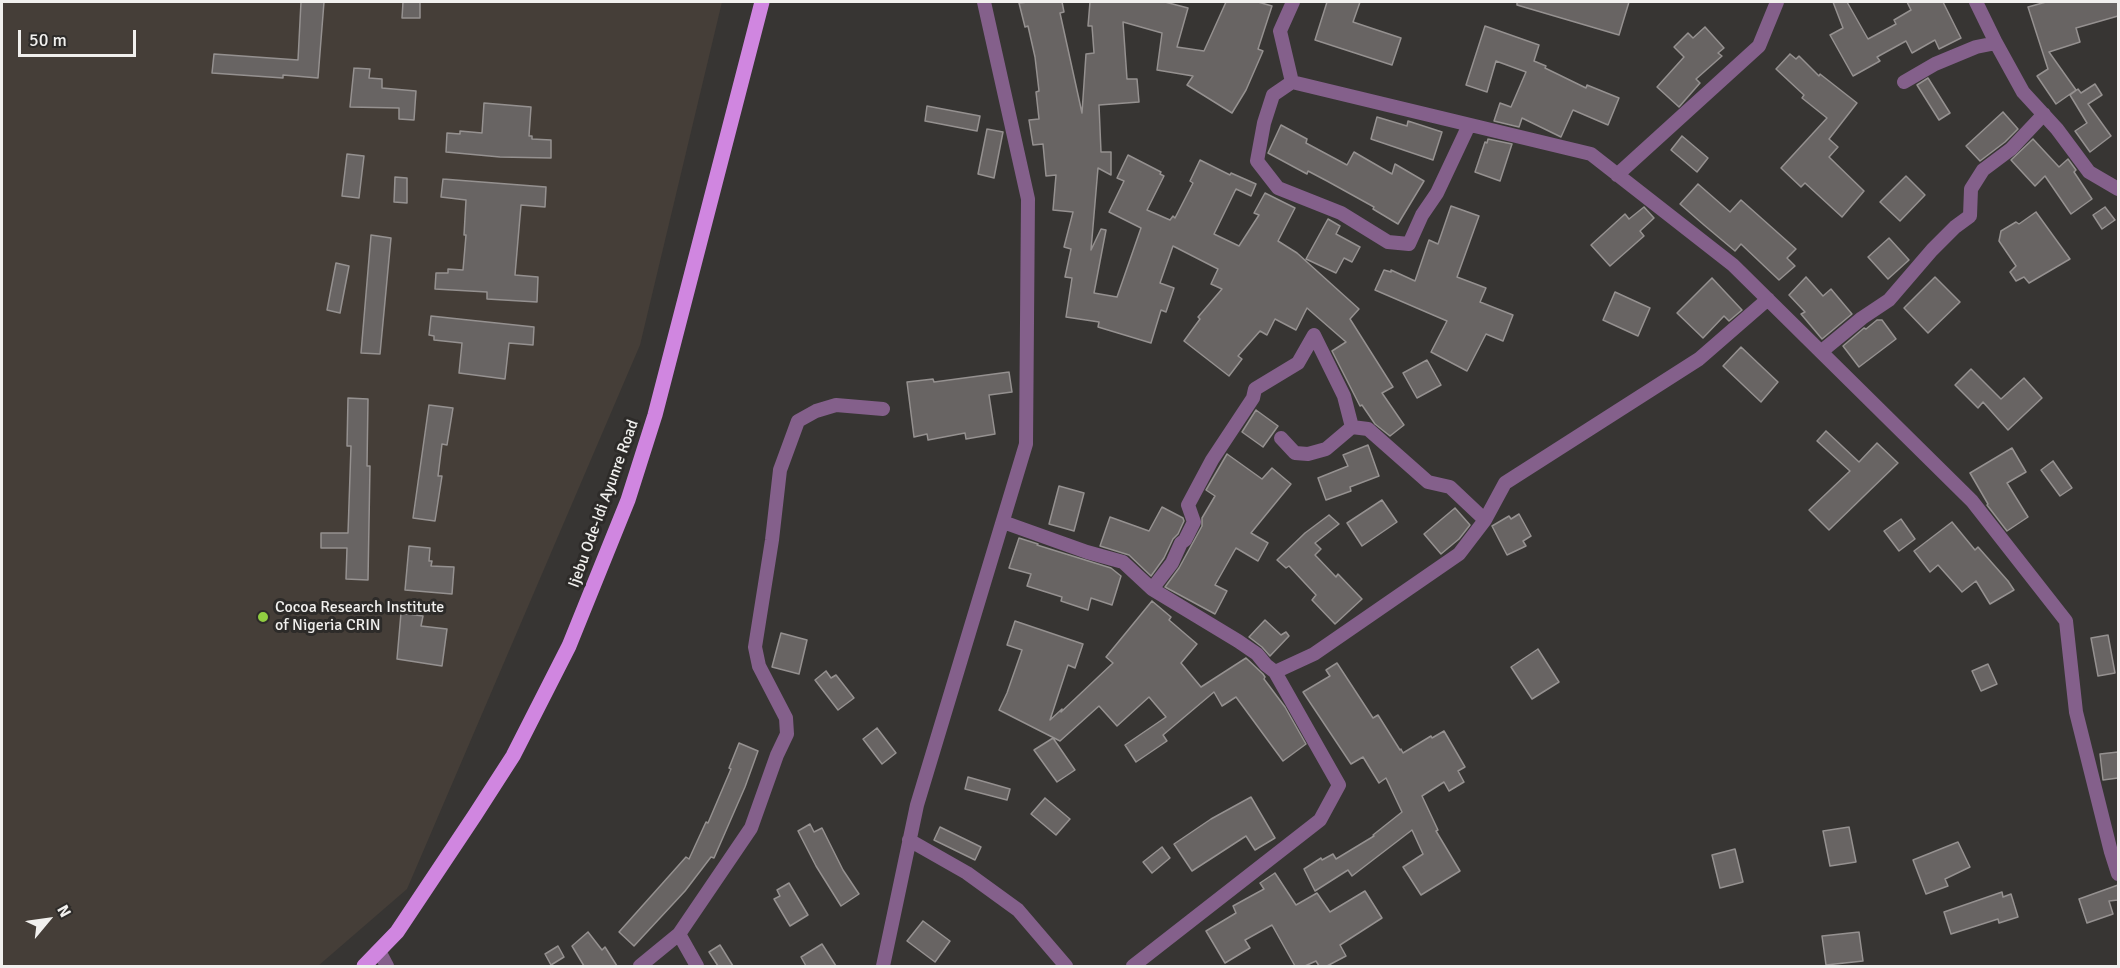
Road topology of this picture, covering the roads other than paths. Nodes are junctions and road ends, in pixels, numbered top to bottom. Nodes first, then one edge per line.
1 (762, 2) edge
2 (984, 2) edge
3 (1293, 2) edge
4 (1778, 2) edge
5 (1976, 2) edge
6 (1996, 43) junction
7 (1292, 82) junction
8 (1904, 82) dead end
9 (2044, 114) junction
10 (1469, 125) junction
11 (1617, 175) junction
12 (2118, 189) edge
13 (1768, 299) junction
14 (1822, 351) junction
15 (883, 409) dead end
16 (1352, 427) junction
17 (1281, 438) dead end
18 (1485, 520) junction
19 (1003, 522) junction
20 (1152, 589) junction
21 (1275, 672) junction
22 (909, 840) junction
23 (2118, 874) edge
24 (679, 934) junction
25 (378, 951) junction
26 (364, 966) edge
27 (387, 966) edge
28 (640, 966) edge
29 (697, 966) edge
30 (883, 966) edge
31 (1066, 966) edge
32 (1133, 966) edge

1 - 25 main road, Ijebu Ode-Idi Ayunre Road
2 - 19 street
3 - 7 street
4 - 11 street
5 - 6 street
6 - 8 street
6 - 9 street
7 - 10 street
7 - 10 street
9 - 12 street
9 - 14 street
10 - 11 street
11 - 13 street
13 - 14 street
13 - 18 street
14 - 23 street
15 - 24 street
16 - 17 street
16 - 18 street
16 - 20 street
18 - 21 street
19 - 20 street
19 - 22 street
20 - 21 street
21 - 32 street
22 - 30 street
22 - 31 street
24 - 28 street
24 - 29 street
25 - 26 main road, Ijebu Ode-Idi Ayunre Road
25 - 27 street

